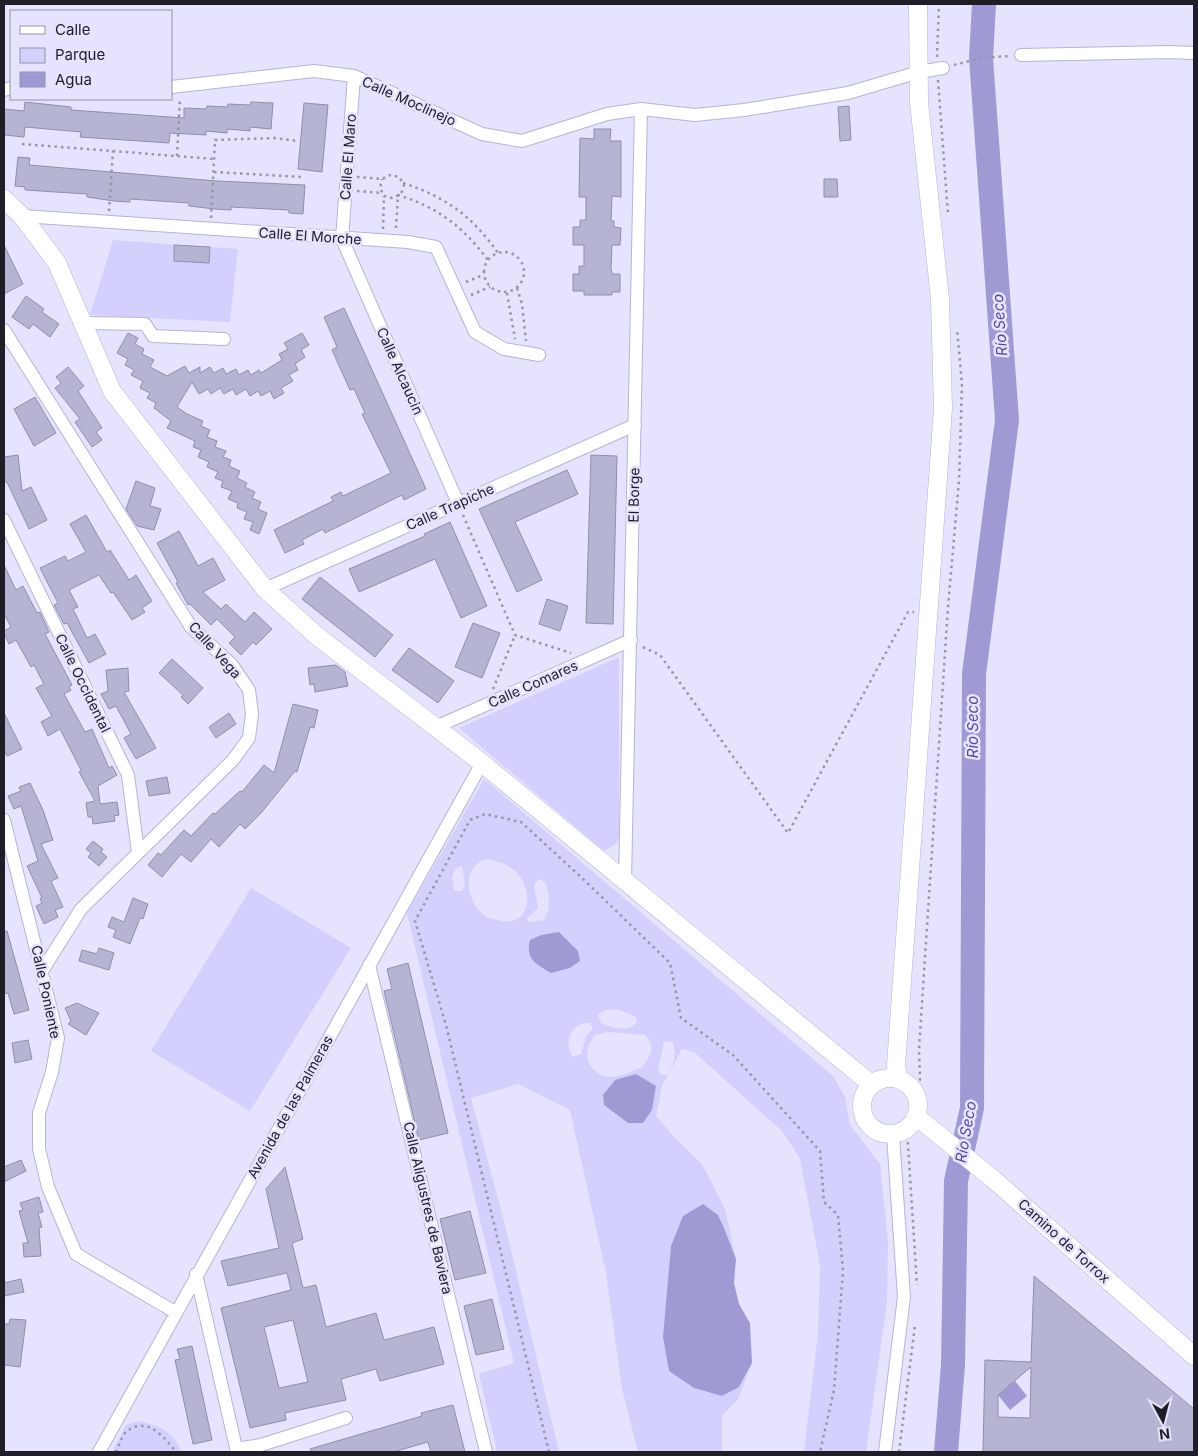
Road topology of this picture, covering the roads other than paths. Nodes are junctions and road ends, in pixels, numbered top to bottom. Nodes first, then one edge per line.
1 (918, 4) edge
2 (1194, 53) edge
3 (1021, 55) road end
4 (943, 68) road end
5 (919, 72) junction
6 (354, 76) junction
7 (176, 87) edge
8 (642, 109) junction
9 (4, 199) edge
10 (22, 216) junction
11 (342, 238) junction
12 (84, 323) junction
13 (4, 330) edge
14 (224, 339) dead end
15 (539, 355) dead end
16 (635, 425) junction
17 (458, 504) junction
18 (4, 520) edge
19 (265, 589) junction
20 (630, 640) junction
21 (436, 727) junction
22 (482, 763) junction
23 (4, 820) edge
24 (138, 853) junction
25 (625, 881) junction
26 (370, 965) junction
27 (42, 972) junction
28 (898, 1078) junction
29 (871, 1084) junction
30 (917, 1117) junction
31 (893, 1135) junction
32 (196, 1274) junction
33 (175, 1312) junction
34 (1194, 1356) edge
35 (346, 1418) dead end
36 (237, 1450) edge
37 (99, 1452) edge
38 (486, 1452) edge
39 (885, 1452) edge

1 - 5 street
2 - 3 street
4 - 5 street, Calle Moclinejo
5 - 8 street, Calle Moclinejo
5 - 28 street
6 - 7 street, Calle Moclinejo
6 - 8 street, Calle Moclinejo
6 - 11 street, Calle El Maro
8 - 16 street, El Borge
9 - 10 street
10 - 11 street, Calle El Morche
10 - 12 street
11 - 15 street, Calle El Morche
11 - 17 street, Calle Alcaucin
12 - 14 street
12 - 19 street
13 - 24 street, Calle Vega
16 - 17 street, Calle Trapiche
16 - 20 street, El Borge
17 - 19 street, Calle Trapiche
18 - 24 street, Calle Occidental
19 - 21 street
20 - 21 street, Calle Comares
20 - 25 street, El Borge
21 - 22 street
22 - 25 street
22 - 26 street, Avenida de las Palmeras
23 - 27 street, Calle Poniente
24 - 27 street, Calle Vega
25 - 29 street
26 - 32 street, Avenida de las Palmeras
26 - 38 street, Calle Aligustres de Baviera
27 - 33 street, Calle Poniente
28 - 29 street
28 - 30 street
29 - 31 street
30 - 31 street
30 - 34 street, Camino de Torrox
31 - 39 street
32 - 33 street, Avenida de las Palmeras
32 - 36 street
33 - 37 street, Avenida de las Palmeras
35 - 36 street

